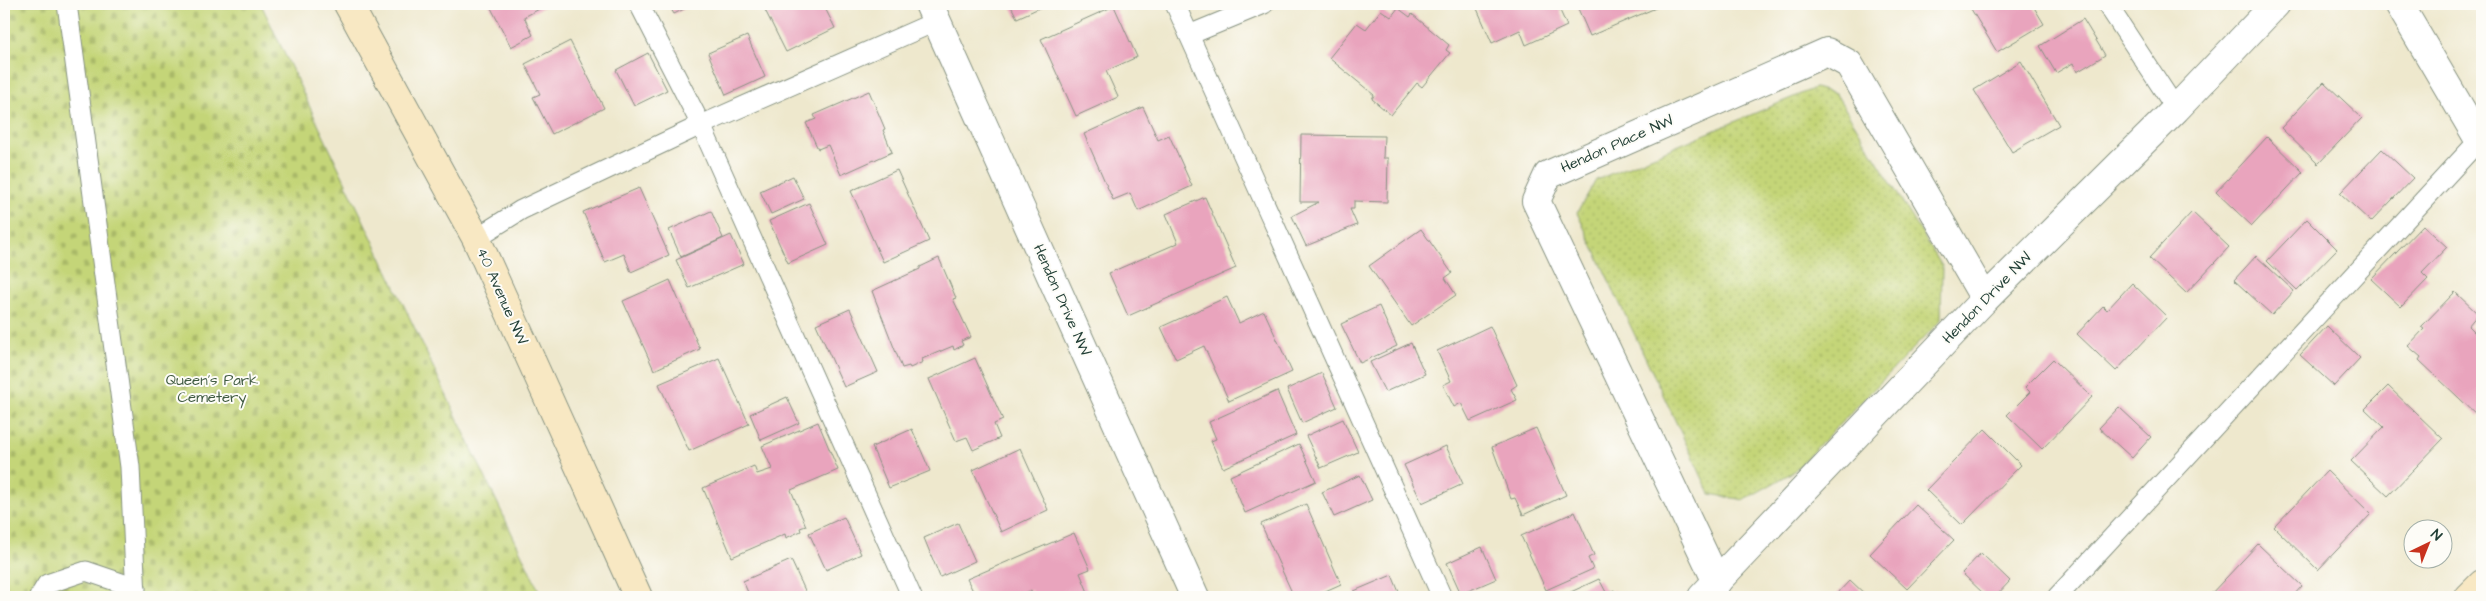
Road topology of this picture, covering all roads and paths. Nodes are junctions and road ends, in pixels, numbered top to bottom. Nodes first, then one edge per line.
1 (68, 4) edge
2 (348, 4) edge
3 (639, 4) edge
4 (1175, 4) edge
5 (1264, 4) edge
6 (2108, 4) edge
7 (2276, 4) edge
8 (2399, 4) edge
9 (933, 12) edge
10 (1189, 35) junction
11 (2176, 109) junction
12 (700, 126) junction
13 (2481, 141) edge
14 (476, 238) junction
15 (1985, 299) junction
16 (2482, 584) edge
17 (1710, 590) edge
18 (136, 592) edge
19 (39, 597) edge
20 (638, 597) edge
21 (912, 597) edge
22 (1195, 597) edge
23 (1442, 597) edge
24 (2057, 597) edge
25 (2469, 597) edge

1 - 18 lane
2 - 14 street, 40 Avenue NW
3 - 12 lane
4 - 10 lane
5 - 10 lane
6 - 11 lane
7 - 11 street, Hendon Drive NW
8 - 13 street
9 - 12 lane
9 - 22 street, Hendon Drive NW
10 - 23 lane
11 - 15 street, Hendon Drive NW
12 - 14 lane
12 - 21 lane
13 - 24 lane
14 - 20 street, 40 Avenue NW
15 - 17 street, Hendon Drive NW
15 - 17 street, Hendon Place NW
16 - 25 street
18 - 19 lane

